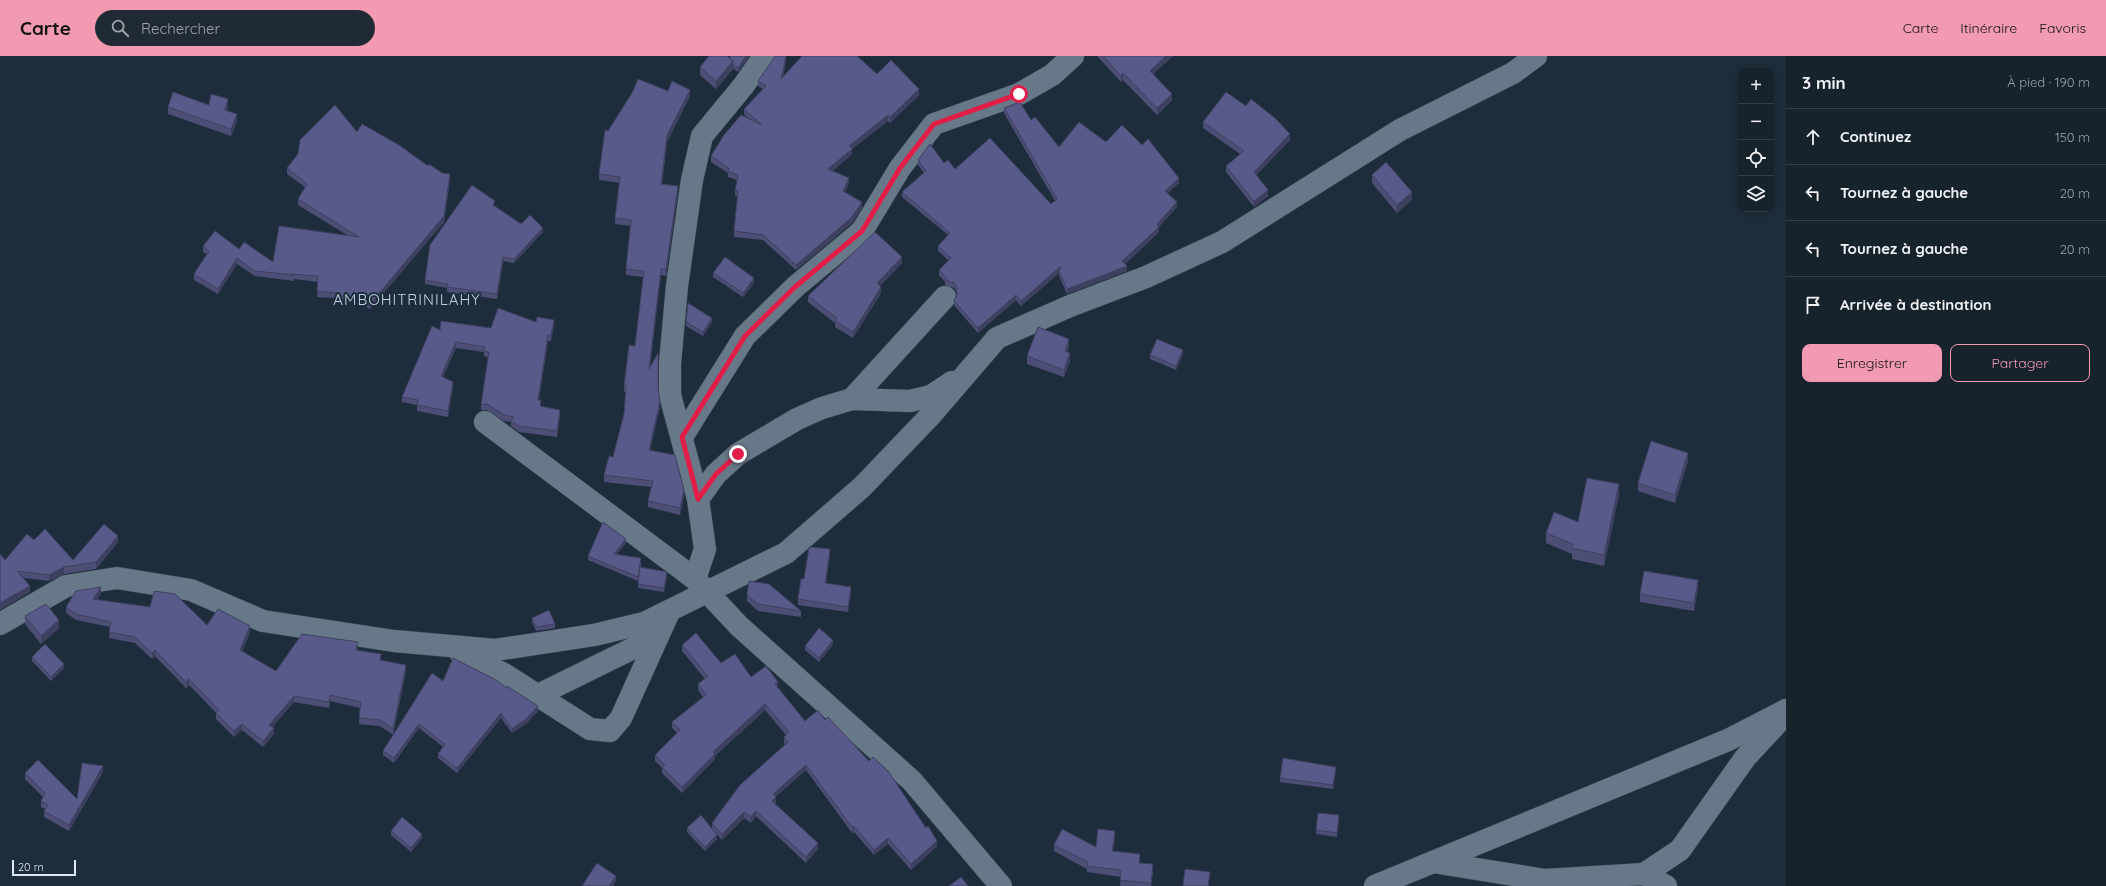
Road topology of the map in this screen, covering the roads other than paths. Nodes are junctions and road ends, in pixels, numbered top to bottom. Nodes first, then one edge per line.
1 (764, 56) edge
2 (1073, 56) edge
3 (1536, 56) edge
4 (945, 297) dead end
5 (966, 374) junction
6 (852, 399) junction
7 (485, 422) dead end
8 (682, 437) junction
9 (698, 499) junction
10 (701, 585) junction
11 (669, 612) junction
12 (0, 624) edge
13 (658, 636) junction
14 (448, 646) junction
15 (538, 695) junction
16 (1786, 710) edge
17 (1786, 716) edge
18 (1433, 862) junction
19 (1644, 874) junction
20 (1001, 886) edge
21 (1375, 886) edge
22 (1666, 886) edge

1 - 8 street
2 - 8 street
3 - 5 street
4 - 6 street
5 - 6 street
5 - 10 street
6 - 9 street
7 - 10 street
8 - 9 street
9 - 10 street
10 - 11 street
10 - 20 street
11 - 13 street
11 - 14 street
12 - 14 street
13 - 15 street
13 - 15 street
14 - 15 street
16 - 18 street
17 - 19 street
18 - 19 street
18 - 21 street
19 - 22 street

